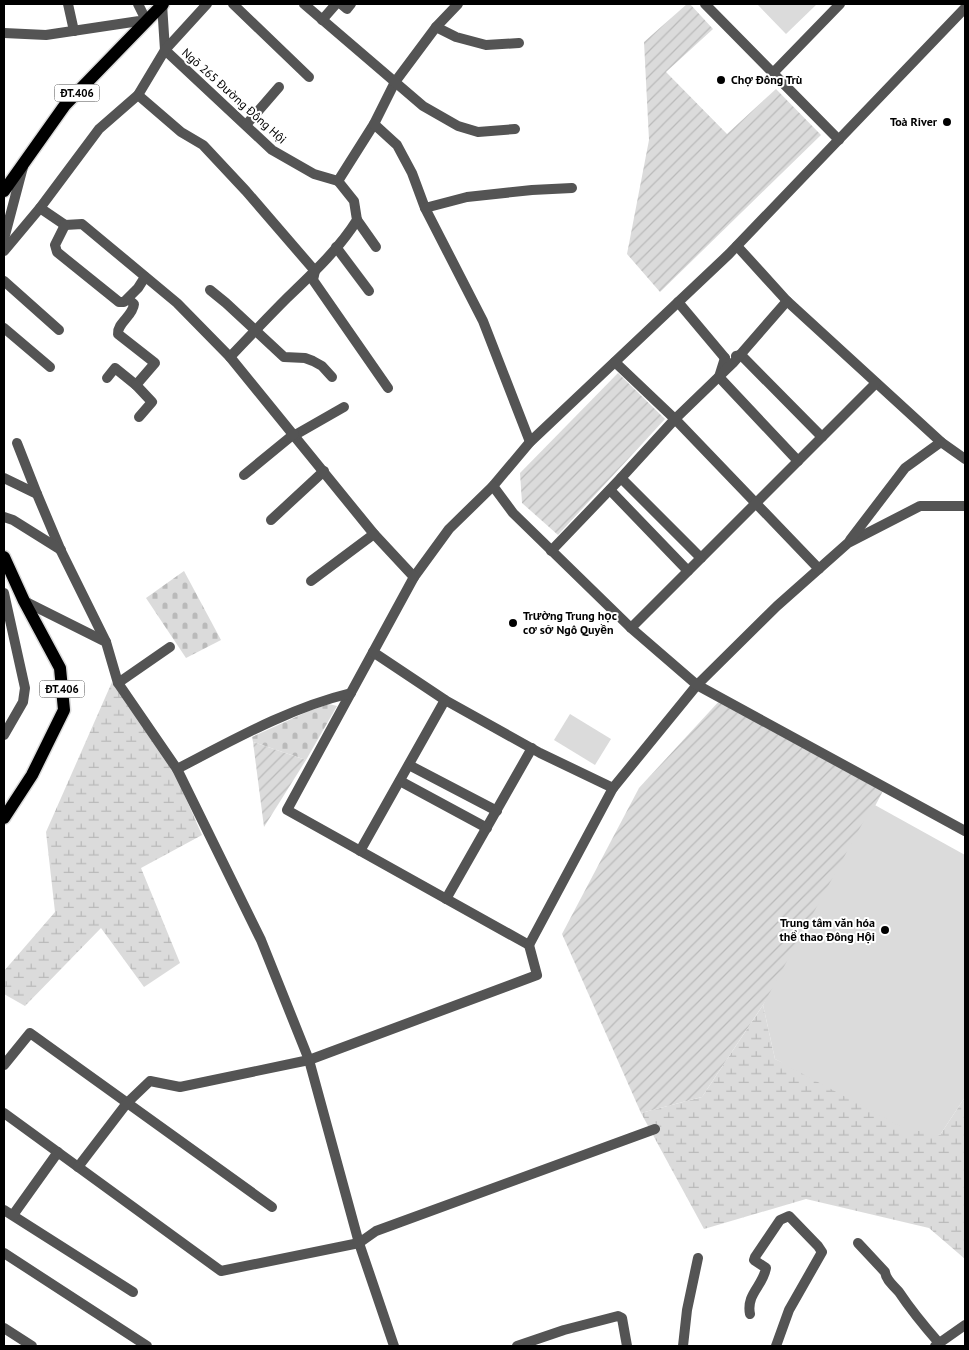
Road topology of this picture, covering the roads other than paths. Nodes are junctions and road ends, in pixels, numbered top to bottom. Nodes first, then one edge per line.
1 (68, 4) edge
2 (138, 4) edge
3 (162, 4) edge
4 (206, 4) edge
5 (233, 4) edge
6 (304, 4) edge
7 (336, 4) edge
8 (341, 4) edge
9 (351, 4) edge
10 (458, 4) edge
11 (705, 4) edge
12 (840, 4) edge
13 (965, 8) edge
14 (146, 20) junction
15 (322, 20) junction
16 (436, 27) junction
17 (74, 31) junction
18 (4, 33) edge
19 (520, 43) dead end
20 (165, 50) junction
21 (773, 73) junction
22 (309, 77) dead end
23 (395, 82) junction
24 (279, 86) dead end
25 (138, 95) junction
26 (374, 124) junction
27 (246, 125) junction
28 (515, 128) dead end
29 (839, 140) junction
30 (24, 164) junction
31 (338, 181) junction
32 (572, 188) dead end
33 (4, 191) edge
34 (40, 208) junction
35 (425, 208) junction
36 (357, 220) junction
37 (66, 224) junction
38 (4, 239) edge
39 (737, 246) junction
40 (336, 247) junction
41 (376, 247) dead end
42 (4, 251) edge
43 (315, 271) junction
44 (145, 277) junction
45 (4, 281) edge
46 (210, 290) dead end
47 (369, 291) dead end
48 (128, 299) junction
49 (787, 301) junction
50 (678, 302) junction
51 (4, 328) edge
52 (59, 330) dead end
53 (255, 330) junction
54 (740, 355) junction
55 (230, 357) junction
56 (725, 358) junction
57 (615, 362) junction
58 (50, 367) dead end
59 (332, 376) dead end
60 (719, 377) junction
61 (106, 378) dead end
62 (876, 383) junction
63 (136, 385) junction
64 (388, 388) dead end
65 (344, 408) dead end
66 (139, 417) dead end
67 (675, 419) junction
68 (295, 434) junction
69 (822, 437) junction
70 (530, 442) junction
71 (941, 442) junction
72 (17, 443) dead end
73 (965, 459) edge
74 (798, 461) junction
75 (324, 471) junction
76 (244, 475) dead end
77 (4, 478) edge
78 (621, 478) junction
79 (493, 486) junction
80 (610, 490) junction
81 (37, 494) junction
82 (755, 504) junction
83 (965, 506) edge
84 (4, 517) edge
85 (271, 520) dead end
86 (374, 534) junction
87 (848, 543) junction
88 (61, 551) junction
89 (551, 551) junction
90 (4, 557) edge
91 (700, 558) junction
92 (819, 569) junction
93 (688, 571) junction
94 (414, 577) junction
95 (311, 581) dead end
96 (4, 596) edge
97 (24, 601) junction
98 (631, 628) junction
99 (106, 642) junction
100 (170, 646) dead end
101 (373, 652) junction
102 (118, 683) junction
103 (697, 685) junction
104 (351, 693) junction
105 (445, 700) junction
106 (4, 734) edge
107 (532, 748) junction
108 (409, 765) junction
109 (177, 769) junction
110 (400, 781) junction
111 (613, 788) junction
112 (497, 811) junction
113 (4, 818) edge
114 (487, 828) junction
115 (965, 831) edge
116 (360, 851) junction
117 (446, 899) junction
118 (528, 945) junction
119 (308, 1060) junction
120 (4, 1065) edge
121 (127, 1103) junction
122 (4, 1113) edge
123 (656, 1129) dead end
124 (58, 1152) junction
125 (78, 1167) junction
126 (272, 1207) dead end
127 (8, 1212) edge
128 (359, 1243) junction
129 (858, 1243) dead end
130 (4, 1253) edge
131 (698, 1258) dead end
132 (133, 1292) dead end
133 (750, 1314) dead end
134 (965, 1325) edge
135 (4, 1328) edge
136 (937, 1345) edge
137 (32, 1346) edge
138 (147, 1346) edge
139 (394, 1346) edge
140 (517, 1346) edge
141 (627, 1346) edge
142 (683, 1346) edge
143 (776, 1346) edge

1 - 17 street
2 - 14 street
3 - 14 main road, ĐT.406
3 - 20 street
4 - 20 street
5 - 22 street
6 - 15 street
7 - 15 street
8 - 9 street
10 - 16 street
11 - 21 street
12 - 21 street
13 - 29 street
14 - 17 street
14 - 30 main road, ĐT.406
15 - 23 street
16 - 19 street
16 - 23 street
17 - 18 street
20 - 25 street
20 - 27 street, Ngõ 265 Đường Đông Hội
21 - 29 street
23 - 26 street
23 - 28 street
24 - 27 street
25 - 34 street
25 - 43 street
26 - 31 street
26 - 35 street
27 - 31 street, Ngõ 265 Đường Đông Hội
29 - 39 street
30 - 33 main road, ĐT.406
30 - 38 street
31 - 36 street
32 - 35 street
34 - 37 street
34 - 42 street
35 - 70 street
36 - 40 street
36 - 41 street
37 - 44 street
37 - 48 street
39 - 49 street
39 - 50 street
40 - 43 street
40 - 47 street
43 - 53 street
43 - 64 street
44 - 48 street
44 - 55 street
45 - 52 street
46 - 53 street
48 - 63 street
49 - 54 street
49 - 62 street
50 - 56 street
50 - 57 street
51 - 58 street
53 - 55 street
53 - 59 street
54 - 56 street
54 - 60 street
54 - 69 street
55 - 68 street
56 - 60 street
57 - 67 street
57 - 70 street
60 - 67 street
60 - 74 street
61 - 63 street
62 - 69 street
62 - 71 street
63 - 66 street
65 - 68 street
67 - 78 street
67 - 82 street
68 - 75 street
68 - 76 street
69 - 74 street
70 - 79 street
71 - 73 street
71 - 87 street
72 - 81 street
74 - 82 street
75 - 85 street
75 - 86 street
77 - 81 street
78 - 80 street
78 - 91 street
79 - 89 street
79 - 94 street
80 - 89 street
80 - 93 street
81 - 88 street
82 - 91 street
82 - 92 street
83 - 87 street
84 - 88 street
86 - 94 street
86 - 95 street
87 - 92 street
88 - 99 street
89 - 98 street
90 - 97 main road, ĐT.406
91 - 93 street
92 - 103 street
93 - 98 street
94 - 101 street
96 - 106 street
97 - 99 street
97 - 113 main road, ĐT.406
98 - 103 street
99 - 102 street
100 - 102 street
101 - 104 street
101 - 105 street
102 - 109 street
103 - 111 street
103 - 115 street
104 - 109 street
104 - 116 street
105 - 107 street
105 - 108 street
107 - 111 street
107 - 112 street
108 - 110 street
108 - 112 street
109 - 119 street
110 - 114 street
110 - 116 street
111 - 118 street
112 - 114 street
114 - 117 street
116 - 117 street
117 - 118 street
118 - 119 street
119 - 121 street
119 - 128 street
120 - 121 street
121 - 125 street
121 - 126 street
122 - 124 street
123 - 128 street
124 - 125 street
124 - 127 street
125 - 128 street
127 - 132 street
128 - 139 street
129 - 136 street
130 - 138 street
131 - 142 street
133 - 143 street
134 - 136 street
135 - 137 street
140 - 141 street

